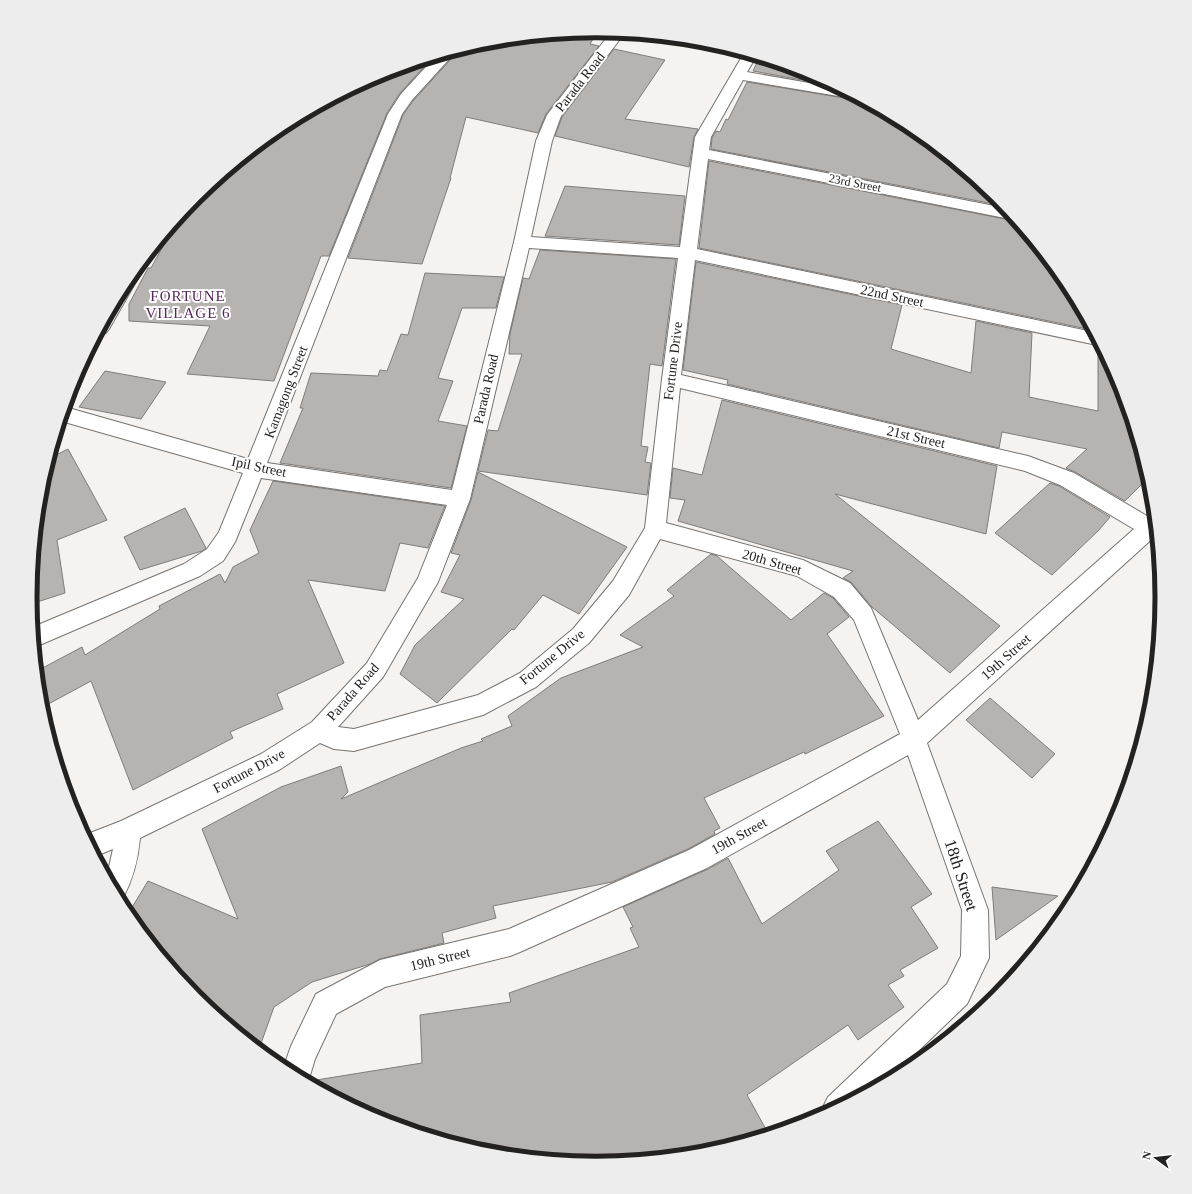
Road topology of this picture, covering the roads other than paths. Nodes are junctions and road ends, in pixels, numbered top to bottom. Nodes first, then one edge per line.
1 (614, 38) edge
2 (748, 59) edge
3 (440, 60) edge
4 (739, 76) junction
5 (832, 91) edge
6 (700, 153) junction
7 (1001, 212) edge
8 (522, 242) junction
9 (687, 253) junction
10 (1090, 338) edge
11 (671, 379) junction
12 (68, 415) edge
13 (256, 469) junction
14 (460, 499) junction
15 (1150, 525) edge
16 (655, 529) junction
17 (1151, 529) edge
18 (38, 635) edge
19 (320, 730) junction
20 (914, 738) junction
21 (128, 831) junction
22 (95, 844) edge
23 (117, 884) edge
24 (297, 1070) edge
25 (853, 1093) edge

1 - 8 street, Parada Road
2 - 4 street, Fortune Drive
3 - 13 street, Kamagong Street
4 - 5 street
4 - 6 street, Fortune Drive
6 - 7 street, 23rd Street
6 - 9 street, Fortune Drive
8 - 9 street, 22nd Street
8 - 14 street, Parada Road
9 - 10 street, 22nd Street
9 - 11 street, Fortune Drive
11 - 15 street, 21st Street
11 - 16 street, Fortune Drive
12 - 13 street, Ipil Street
13 - 14 street, Ipil Street
13 - 18 street, Kamagong Street
14 - 19 street, Parada Road
16 - 19 street, Fortune Drive
16 - 20 street, 20th Street
17 - 20 street, 19th Street
19 - 21 street, Fortune Drive
20 - 24 street, 19th Street
20 - 25 street, 18th Street
21 - 22 street, Fortune Drive
21 - 23 street

